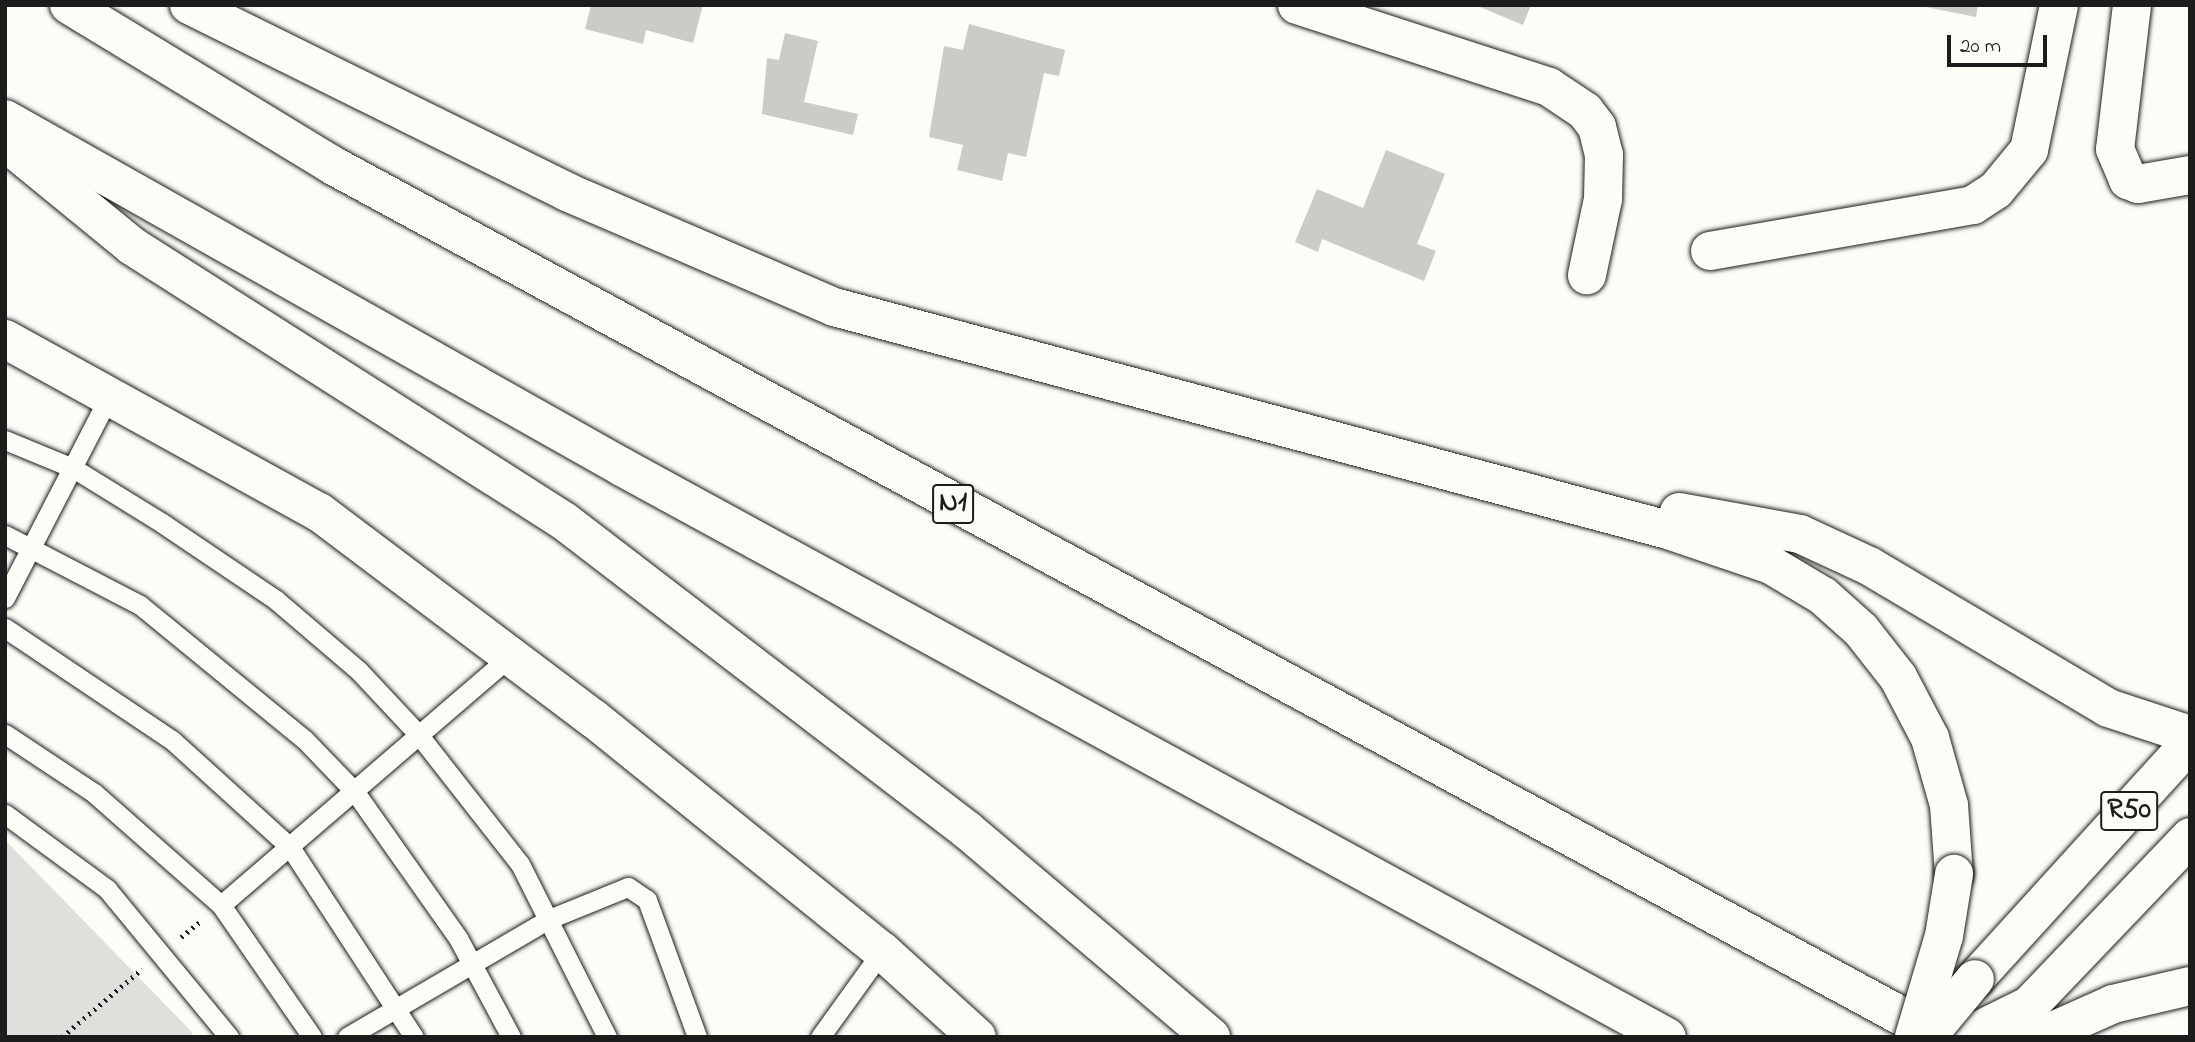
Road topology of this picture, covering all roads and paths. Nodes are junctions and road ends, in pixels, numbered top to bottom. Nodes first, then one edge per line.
1 (69, 5) edge
2 (188, 5) edge
3 (1297, 5) edge
4 (2059, 5) edge
5 (2132, 5) edge
6 (5, 120) edge
7 (5, 142) edge
8 (2190, 175) edge
9 (1710, 251) dead end
10 (1587, 275) dead end
11 (5, 339) edge
12 (110, 395) junction
13 (1307, 436) junction
14 (5, 440) edge
15 (73, 468) junction
16 (5, 535) edge
17 (31, 544) junction
18 (5, 598) edge
19 (5, 628) edge
20 (510, 656) junction
21 (5, 734) edge
22 (418, 734) junction
23 (2190, 735) edge
24 (2190, 743) edge
25 (355, 792) junction
26 (5, 814) edge
27 (2190, 837) edge
28 (290, 847) junction
29 (221, 905) junction
30 (549, 919) junction
31 (882, 951) junction
32 (474, 963) junction
33 (1126, 963) junction
34 (1975, 979) junction
35 (2190, 986) edge
36 (398, 1008) junction
37 (2033, 1022) edge
38 (229, 1037) edge
39 (312, 1037) edge
40 (347, 1037) edge
41 (414, 1037) edge
42 (511, 1037) edge
43 (607, 1037) edge
44 (696, 1037) edge
45 (820, 1037) edge
46 (977, 1037) edge
47 (1199, 1037) edge
48 (1211, 1037) edge
49 (1667, 1037) edge
50 (1914, 1037) edge
51 (1927, 1037) edge
52 (1940, 1037) edge
53 (1962, 1037) edge
54 (2000, 1037) edge

1 - 52 main road, N1
2 - 13 main road
3 - 10 main road
4 - 9 main road
5 - 8 main road
6 - 49 main road
7 - 33 main road
11 - 12 main road
12 - 15 lane
12 - 20 main road
13 - 23 main road
13 - 50 main road, bridge
14 - 15 lane
15 - 17 lane
15 - 22 lane
16 - 17 lane
17 - 18 lane
17 - 25 lane
19 - 28 lane
20 - 22 lane
20 - 31 main road
21 - 29 lane
22 - 25 lane
22 - 30 lane
24 - 34 main road, R50
25 - 28 lane
25 - 32 lane
26 - 38 lane
27 - 37 main road, R50
28 - 29 lane
28 - 36 lane
29 - 39 lane
30 - 32 lane
30 - 43 lane
30 - 44 lane
31 - 45 lane
31 - 46 main road
32 - 36 lane
32 - 42 lane
33 - 47 main road
33 - 48 main road
34 - 51 main road, R50, bridge
34 - 53 main road
35 - 37 main road
36 - 40 lane
36 - 41 lane
37 - 53 main road
37 - 54 main road, R50

